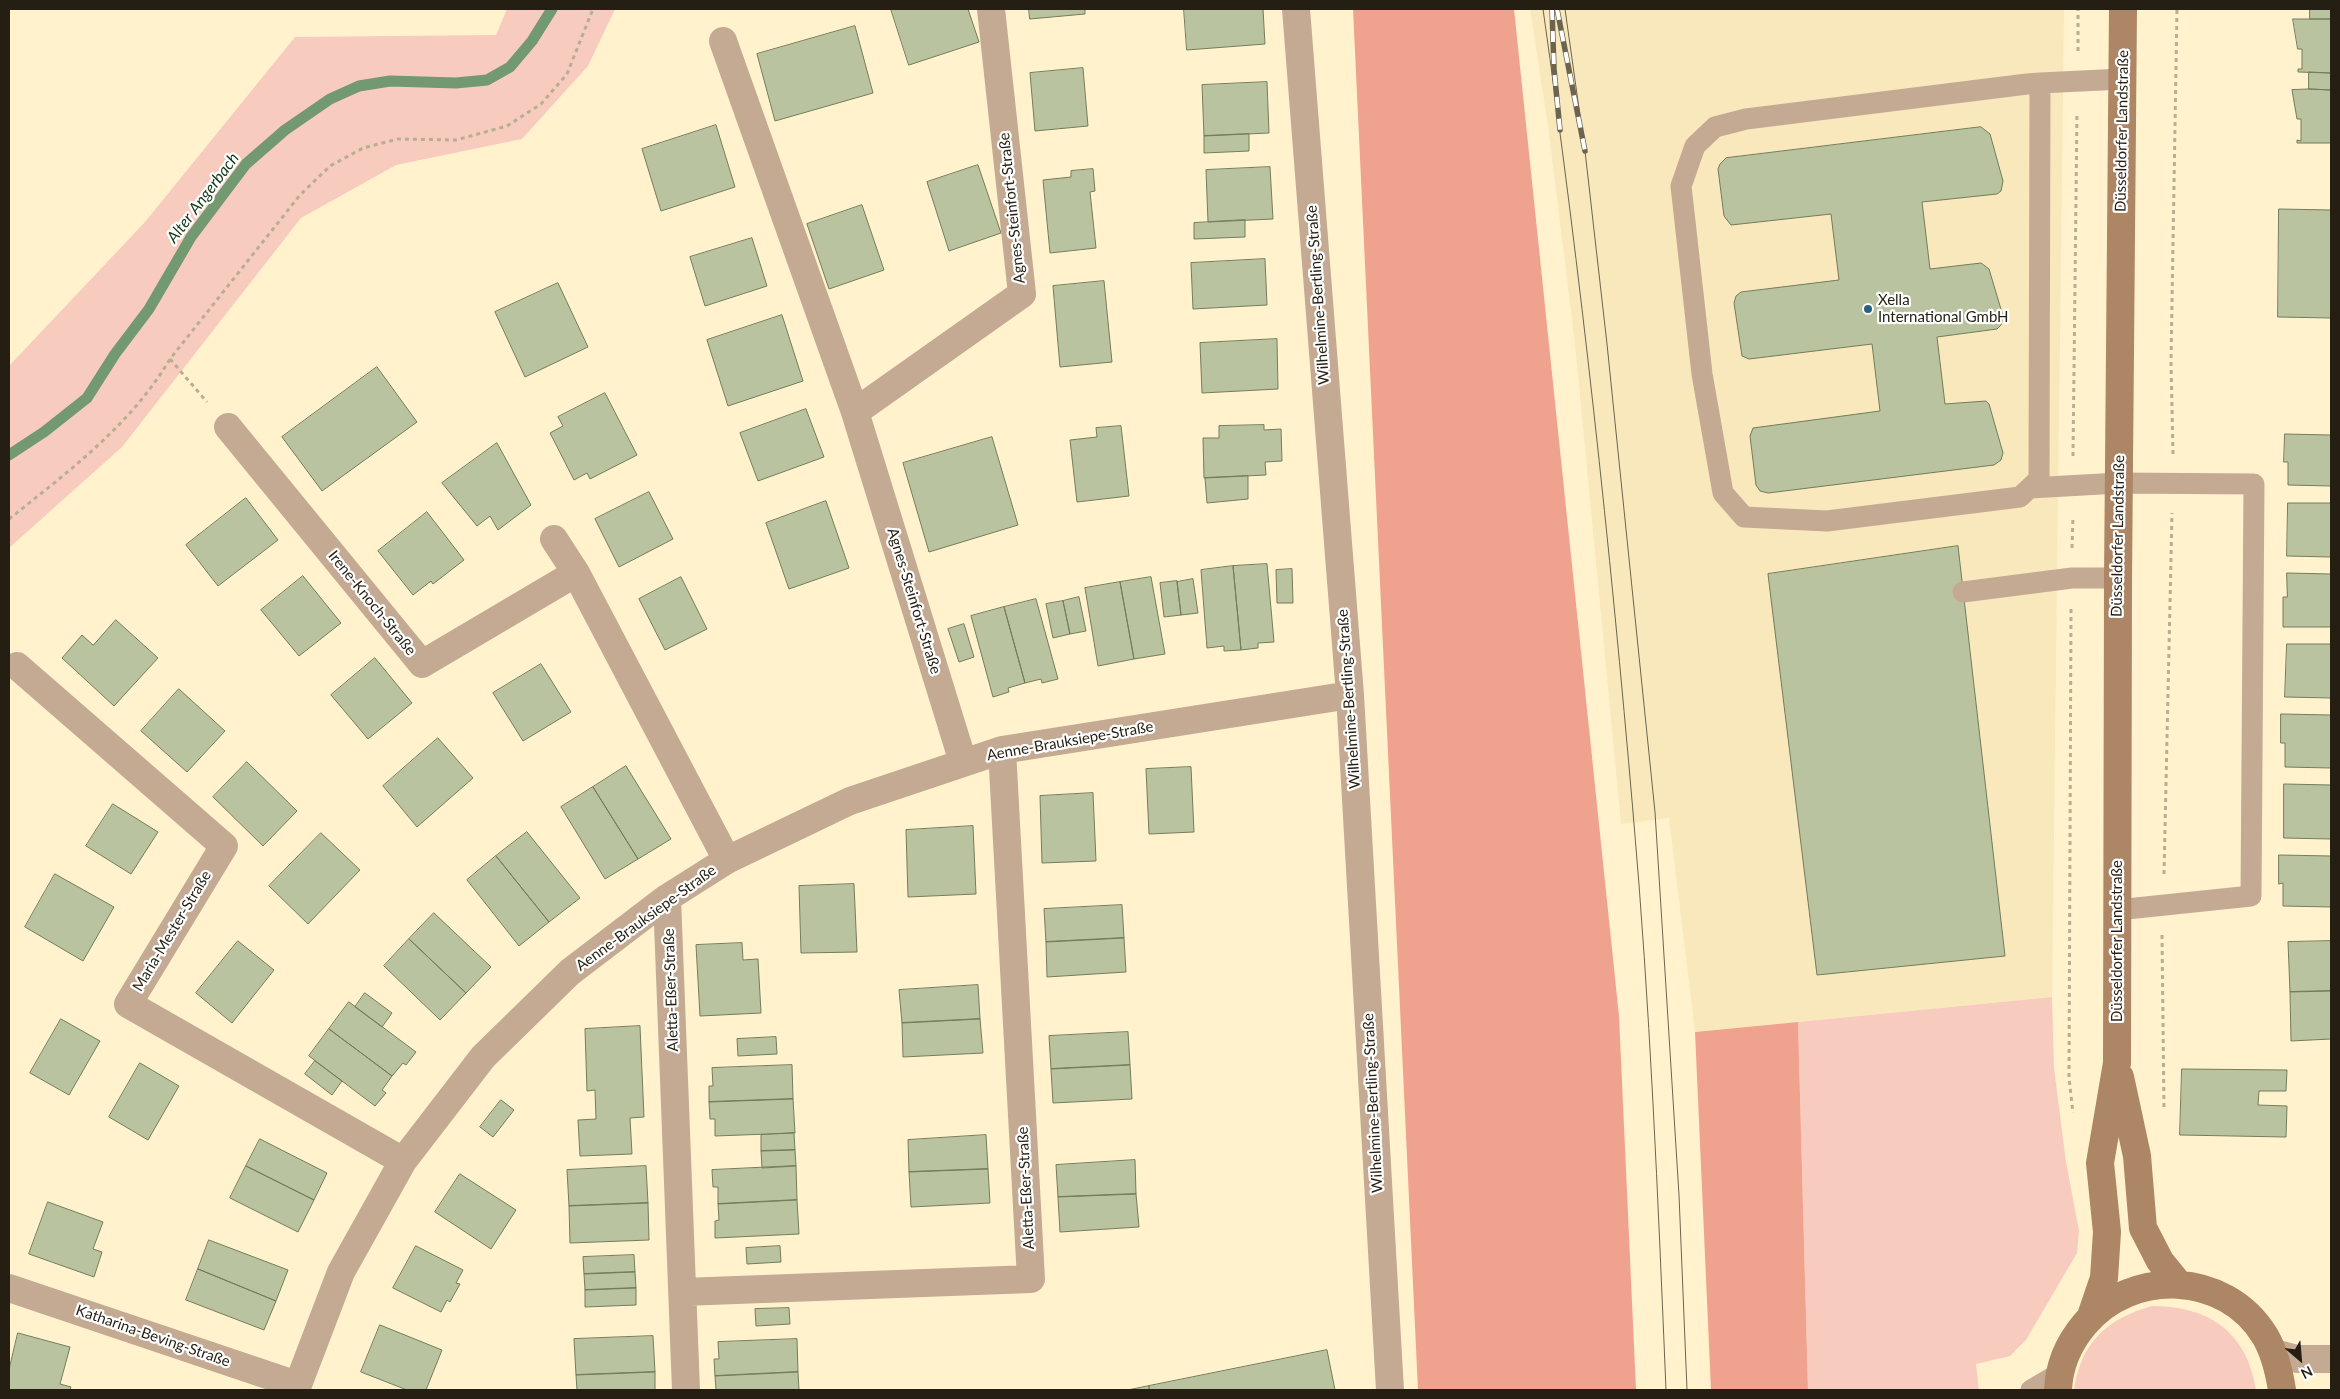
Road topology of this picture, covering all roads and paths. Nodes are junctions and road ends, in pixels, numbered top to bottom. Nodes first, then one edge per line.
1 (593, 9) edge
2 (991, 9) edge
3 (1296, 9) edge
4 (2078, 9) edge
5 (2123, 9) edge
6 (2177, 9) edge
7 (722, 41) dead end
8 (2123, 79) junction
9 (2078, 81) junction
10 (2040, 83) junction
11 (170, 359) junction
12 (855, 412) junction
13 (228, 427) joint
14 (2173, 483) junction
15 (2119, 484) junction
16 (2073, 487) junction
17 (2030, 488) junction
18 (9, 519) edge
19 (554, 539) dead end
20 (576, 572) junction
21 (2072, 578) junction
22 (2118, 578) junction
23 (1964, 592) dead end
24 (17, 666) dead end
25 (1350, 696) junction
26 (1002, 750) junction
27 (963, 762) junction
28 (727, 860) junction
29 (667, 898) junction
30 (2163, 906) junction
31 (2117, 910) junction
32 (2117, 1063) junction
33 (2164, 1111) dead end
34 (2073, 1117) dead end
35 (403, 1161) junction
36 (2178, 1284) junction
37 (9, 1288) edge
38 (683, 1292) junction
39 (2091, 1316) junction
40 (2274, 1353) junction
41 (2331, 1359) edge
42 (2059, 1382) edge
43 (297, 1388) edge
44 (686, 1390) edge
45 (1390, 1390) edge
46 (2031, 1390) edge
47 (2282, 1390) edge

1 - 11 path
2 - 12 street, Agnes-Steinfort-Straße
3 - 25 street, Wilhelmine-Bertling-Straße
4 - 9 path
5 - 8 main road, Düsseldorfer Landstraße
6 - 14 path
7 - 12 street, Agnes-Steinfort-Straße
8 - 9 lane
8 - 15 main road, Düsseldorfer Landstraße
9 - 10 lane
9 - 16 path
10 - 17 lane
10 - 17 lane
11 - 13 path
11 - 18 path
12 - 27 street, Agnes-Steinfort-Straße
13 - 20 street, Irene-Knoch-Straße
14 - 15 lane
14 - 30 path
14 - 30 lane
15 - 16 lane
15 - 22 main road, Düsseldorfer Landstraße
16 - 17 lane
16 - 21 path
19 - 20 street
20 - 28 street
21 - 22 lane
21 - 23 lane
21 - 34 path
22 - 31 main road, Düsseldorfer Landstraße
24 - 35 street, Maria-Mester-Straße
25 - 26 street, Aenne-Brauksiepe-Straße
25 - 45 street, Wilhelmine-Bertling-Straße
26 - 27 street, Aenne-Brauksiepe-Straße
26 - 38 street, Aletta-Eßer-Straße
27 - 28 street, Aenne-Brauksiepe-Straße
28 - 29 street, Aenne-Brauksiepe-Straße
29 - 35 street, Aenne-Brauksiepe-Straße
29 - 38 street, Aletta-Eßer-Straße
30 - 31 lane
30 - 33 path
31 - 32 main road, Düsseldorfer Landstraße
32 - 36 main road, Düsseldorfer Landstraße
32 - 39 main road, Düsseldorfer Landstraße
35 - 43 street, Aenne-Brauksiepe-Straße
36 - 39 main road
36 - 40 main road
37 - 43 street, Katharina-Beving-Straße
38 - 44 street, Aletta-Eßer-Straße
39 - 42 main road
40 - 41 street
40 - 47 main road
42 - 46 lane

